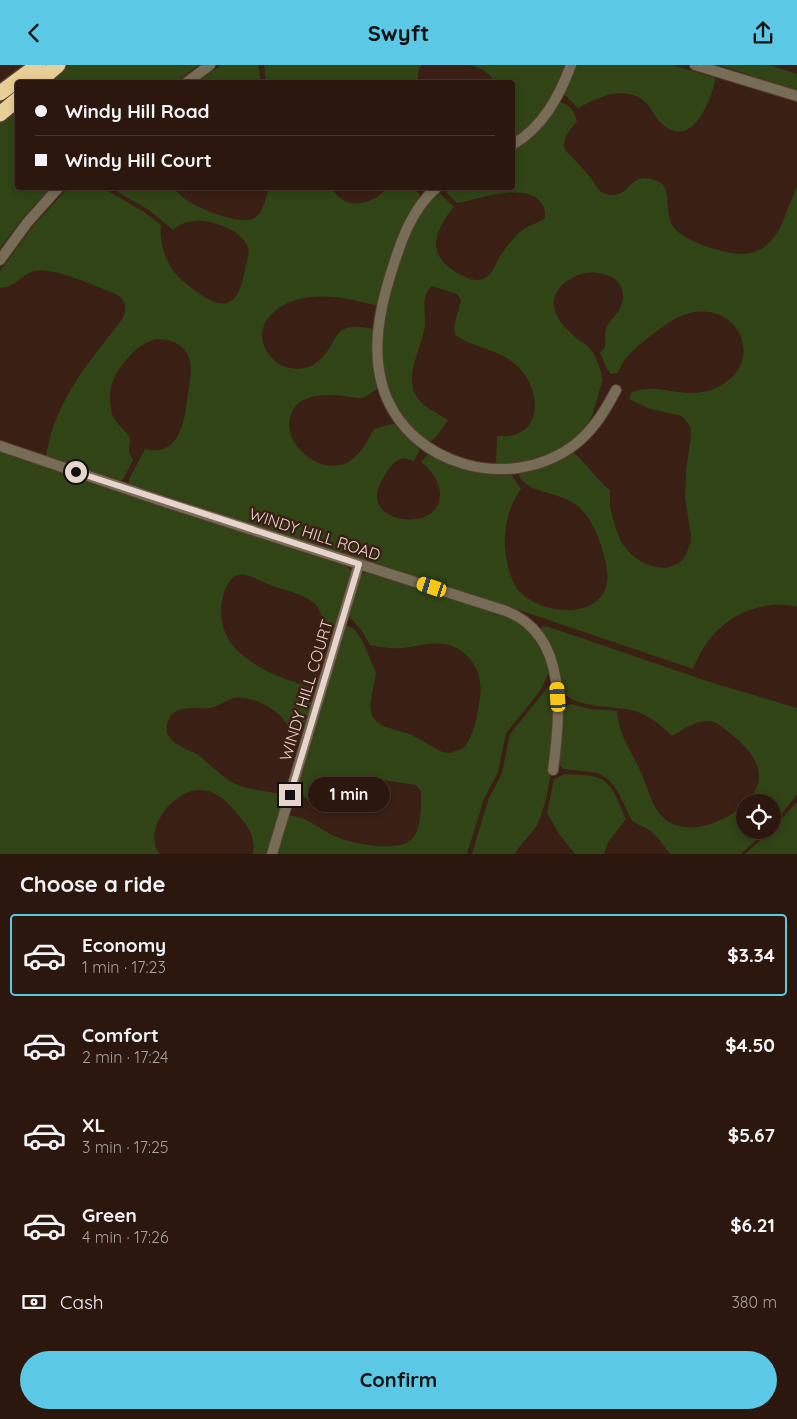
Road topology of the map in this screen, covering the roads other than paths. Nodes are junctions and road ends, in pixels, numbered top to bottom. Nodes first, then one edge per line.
1 (38, 65) edge
2 (58, 65) edge
3 (210, 65) edge
4 (571, 65) edge
5 (695, 65) edge
6 (18, 80) edge
7 (40, 80) edge
8 (190, 80) edge
9 (15, 82) edge
10 (0, 93) edge
11 (797, 96) edge
12 (15, 102) edge
13 (0, 114) edge
14 (515, 143) edge
15 (56, 190) edge
16 (434, 190) edge
17 (0, 260) edge
18 (616, 390) dead end
19 (0, 447) edge
20 (359, 564) junction
21 (553, 770) dead end
22 (272, 854) edge

1 - 6 highway
2 - 7 highway
3 - 8 street
4 - 14 street
5 - 11 street
9 - 10 highway
12 - 13 highway
15 - 17 street
16 - 18 street
19 - 20 street, WINDY HILL ROAD
20 - 21 street, WINDY HILL ROAD
20 - 22 street, WINDY HILL COURT

